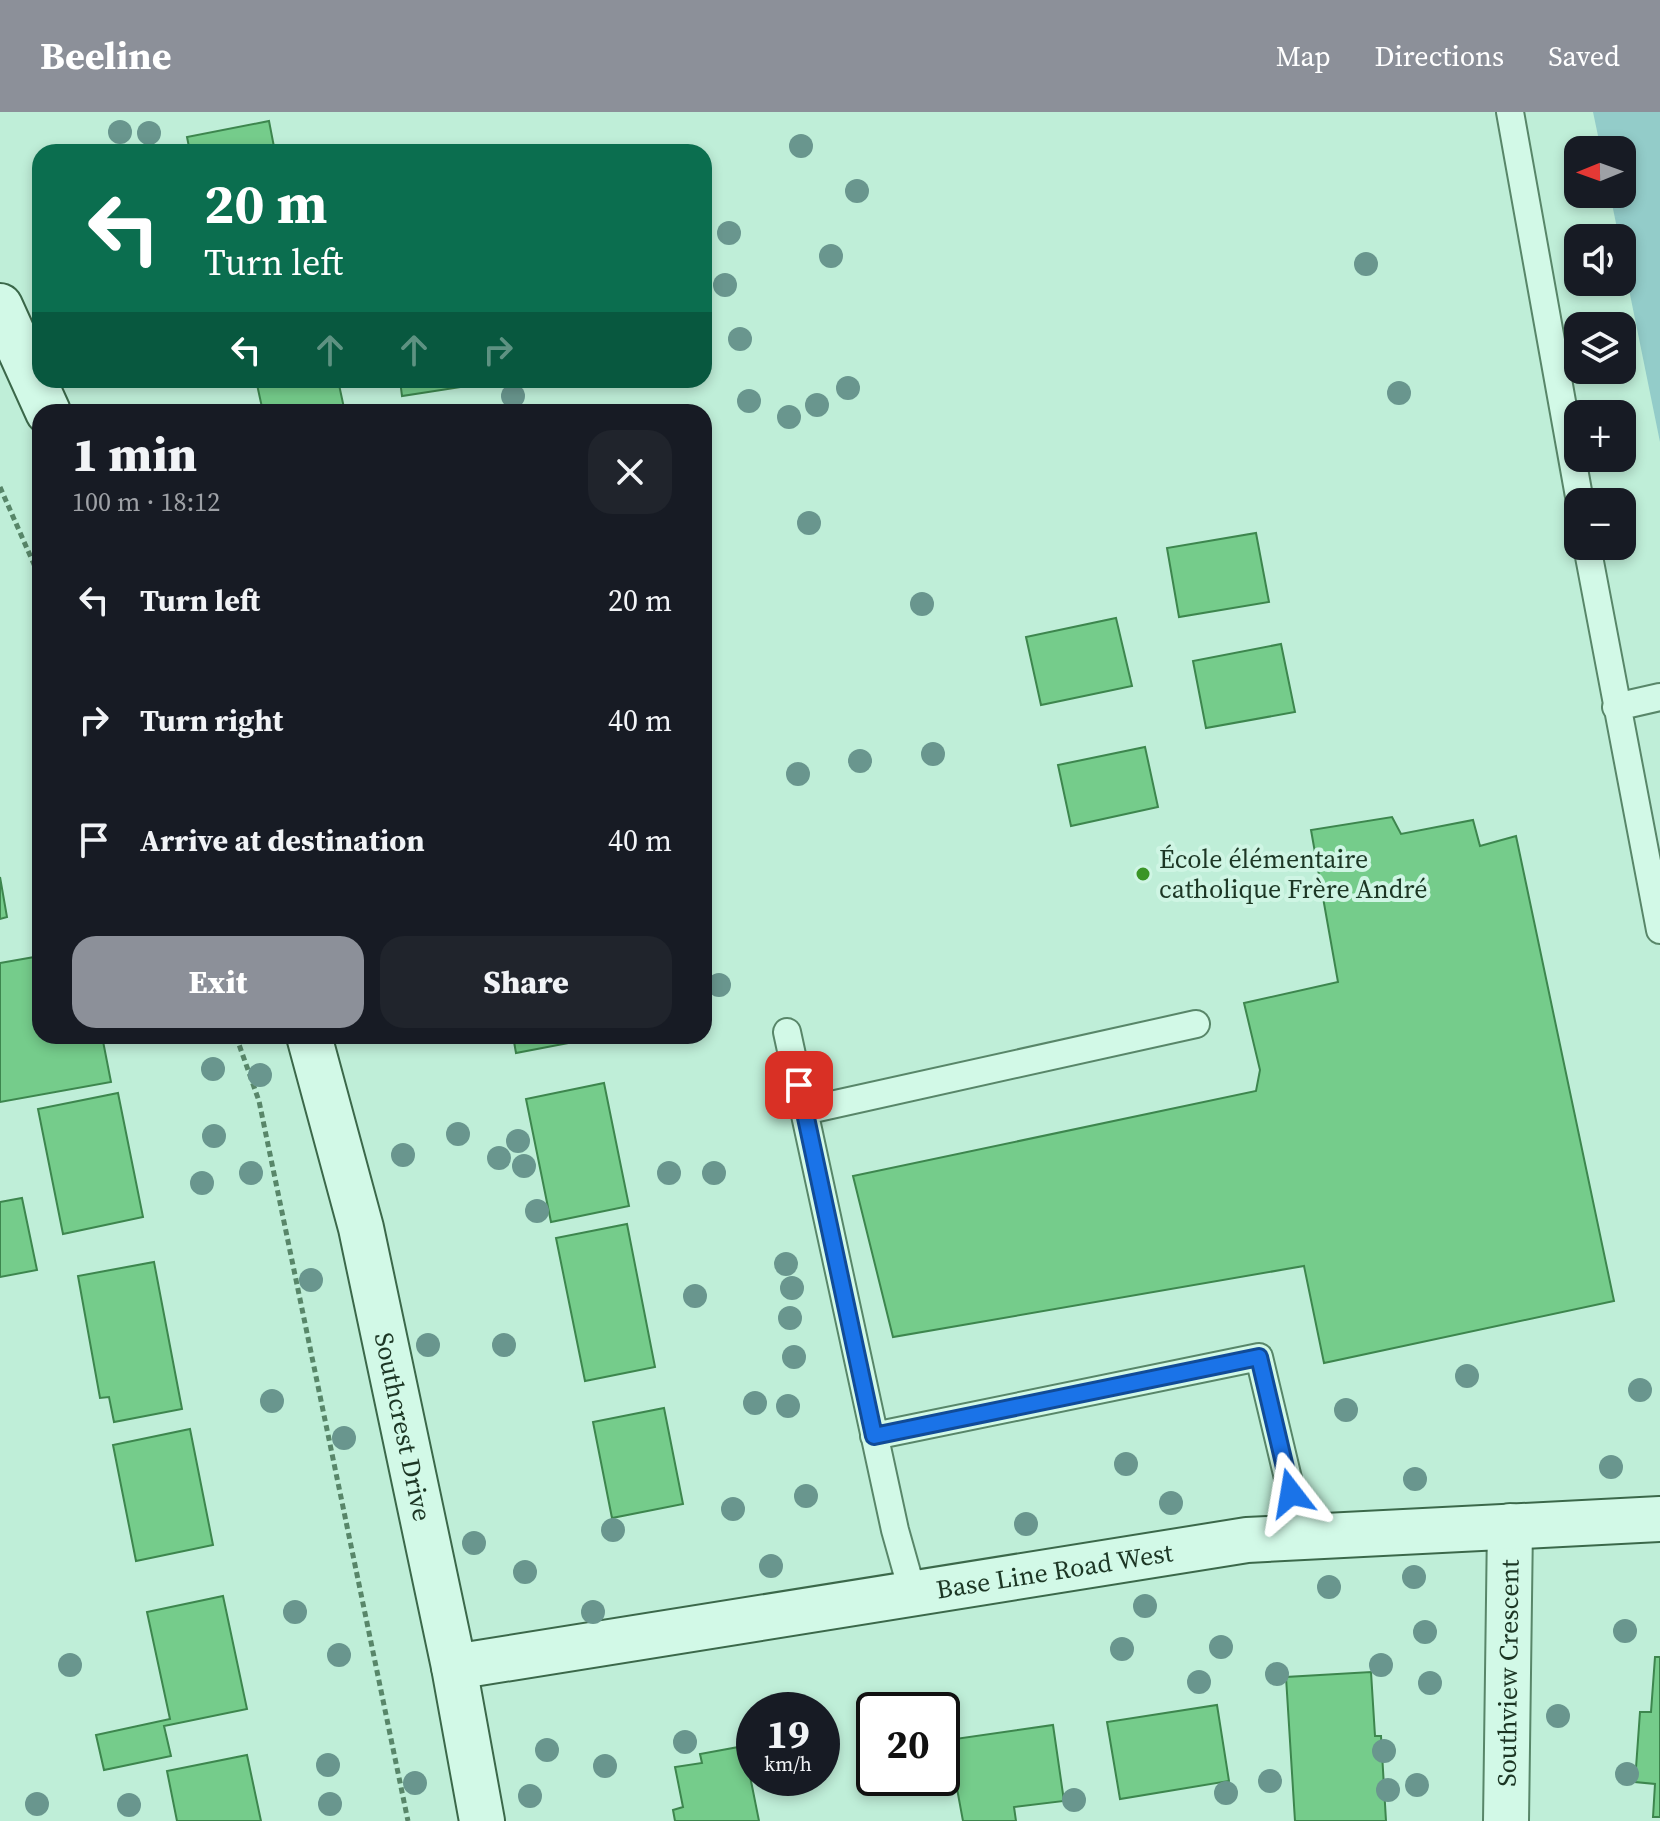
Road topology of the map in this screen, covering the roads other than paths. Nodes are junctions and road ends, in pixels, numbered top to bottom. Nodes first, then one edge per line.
1 (1510, 112) edge
2 (0, 306) edge
3 (32, 377) edge
4 (1577, 488) edge
5 (1590, 560) edge
6 (1660, 697) edge
7 (1616, 707) junction
8 (1660, 930) edge
9 (1196, 1024) dead end
10 (787, 1032) dead end
11 (311, 1044) edge
12 (804, 1111) junction
13 (874, 1436) junction
14 (1660, 1519) edge
15 (1510, 1526) junction
16 (1302, 1537) junction
17 (913, 1594) junction
18 (454, 1667) junction
19 (482, 1821) edge
20 (1506, 1821) edge

1 - 4 lane
2 - 3 street
5 - 7 lane
6 - 7 lane
7 - 8 lane
9 - 12 lane
10 - 12 lane
11 - 18 street, Southcrest Drive
12 - 13 lane
13 - 16 lane
13 - 17 lane
14 - 15 street, Base Line Road West
15 - 16 street, Base Line Road West
15 - 20 street, Southview Crescent
16 - 17 street, Base Line Road West
17 - 18 street, Base Line Road West
18 - 19 street, Southcrest Drive

